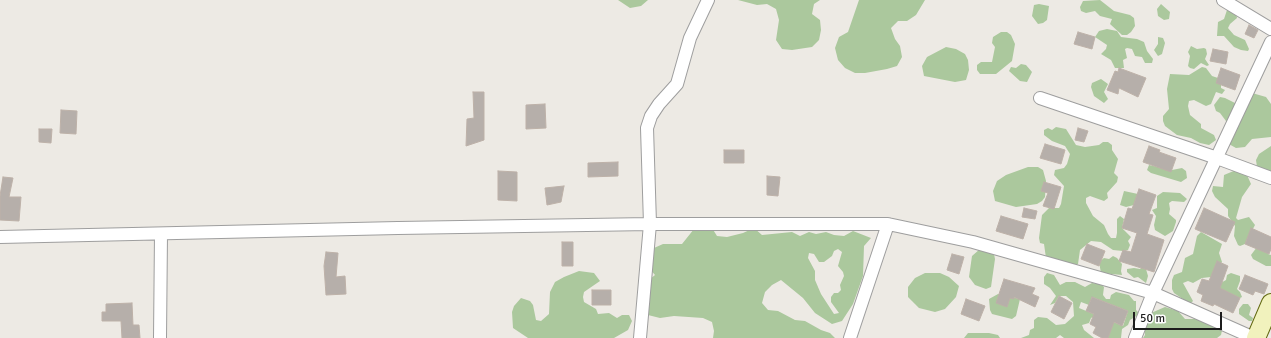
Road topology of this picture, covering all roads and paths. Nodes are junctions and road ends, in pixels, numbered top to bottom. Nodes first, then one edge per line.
1 (708, 0) edge
2 (1223, 0) edge
3 (1271, 29) edge
4 (1271, 42) edge
5 (1040, 98) dead end
6 (1217, 158) junction
7 (1271, 178) edge
8 (650, 224) junction
9 (888, 224) junction
10 (161, 234) junction
11 (0, 237) edge
12 (1153, 293) junction
13 (1271, 303) edge
14 (160, 338) edge
15 (640, 338) edge
16 (850, 338) edge
17 (1135, 338) edge
18 (1255, 338) edge

1 - 8 street
2 - 3 street
4 - 6 street
5 - 6 street
6 - 7 street
6 - 12 street
8 - 9 street
8 - 10 street
8 - 15 street
9 - 12 street
9 - 16 street
10 - 11 street
10 - 14 street
12 - 17 street
12 - 18 street
13 - 18 main road

